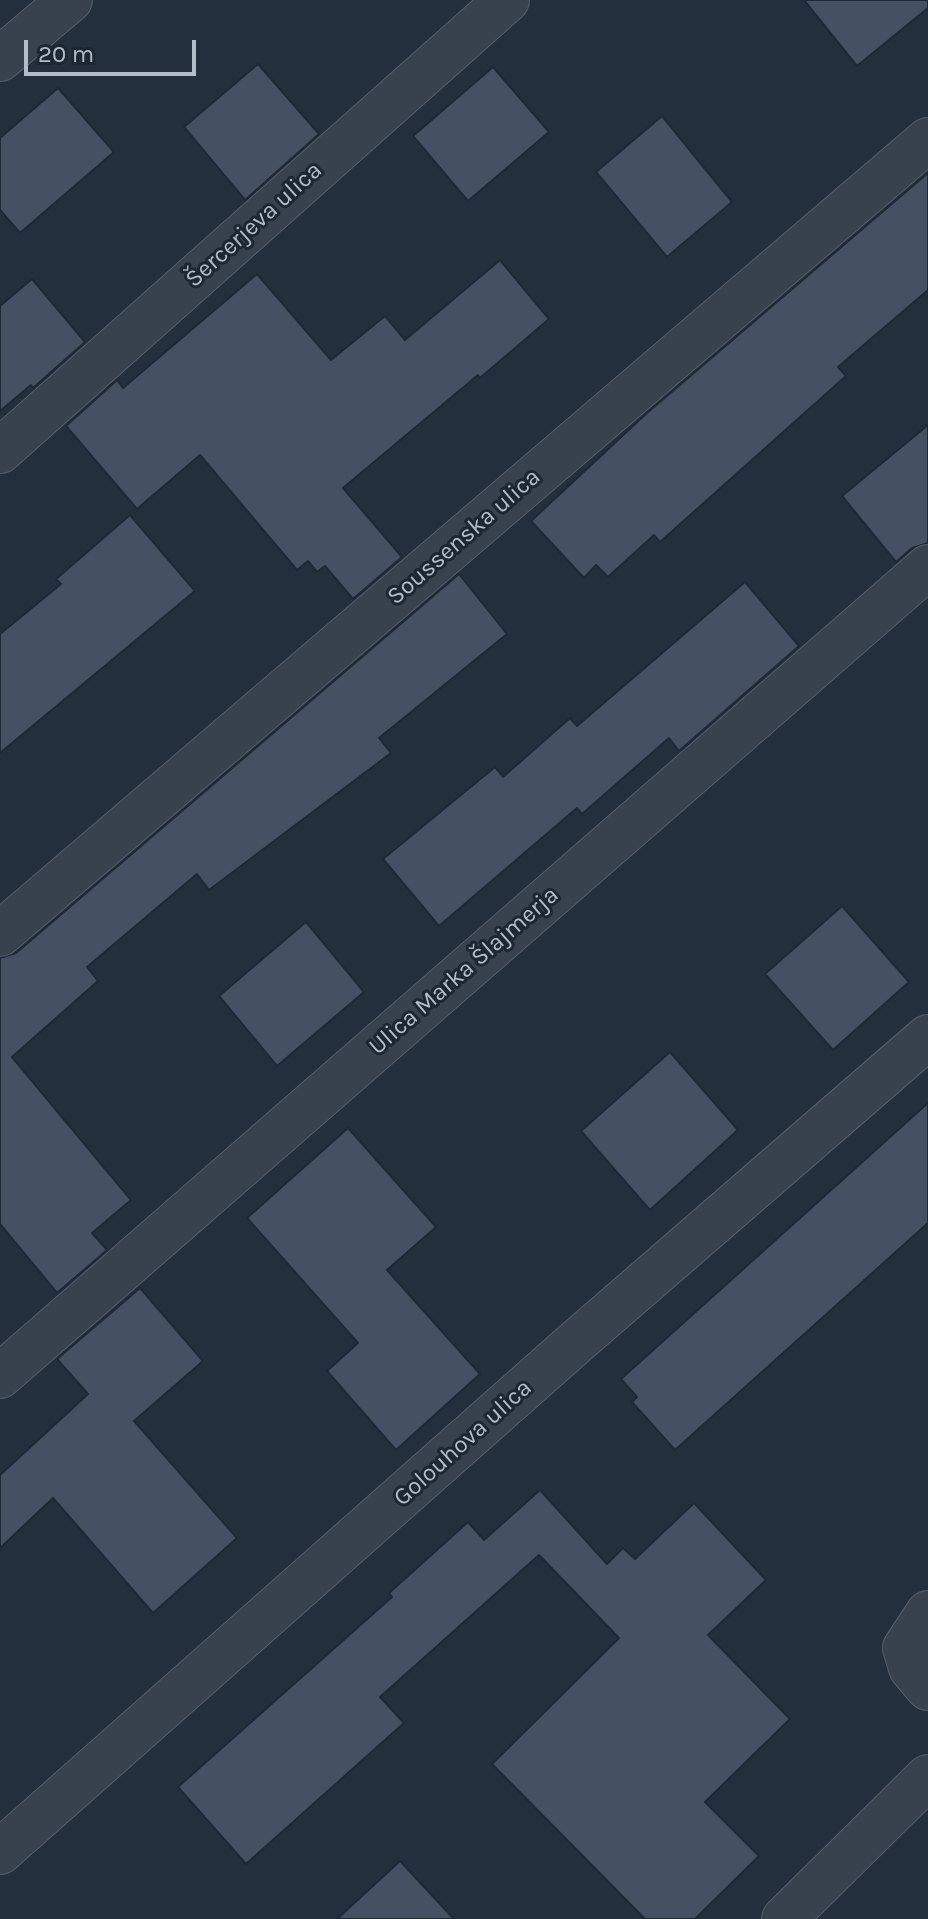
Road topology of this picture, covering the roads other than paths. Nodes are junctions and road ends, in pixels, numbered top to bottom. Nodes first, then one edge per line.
1 (70, 0) edge
2 (507, 0) edge
3 (0, 59) edge
4 (928, 140) edge
5 (0, 451) edge
6 (928, 567) edge
7 (0, 934) edge
8 (928, 1037) edge
9 (0, 1376) edge
10 (928, 1613) edge
11 (928, 1688) edge
12 (928, 1777) edge
13 (0, 1852) edge
14 (784, 1919) edge

1 - 3 street
2 - 5 street, Šercerjeva ulica
4 - 7 street, Soussenska ulica
6 - 9 street, Ulica Marka Šlajmerja
8 - 13 street, Golouhova ulica
10 - 11 street
12 - 14 street

